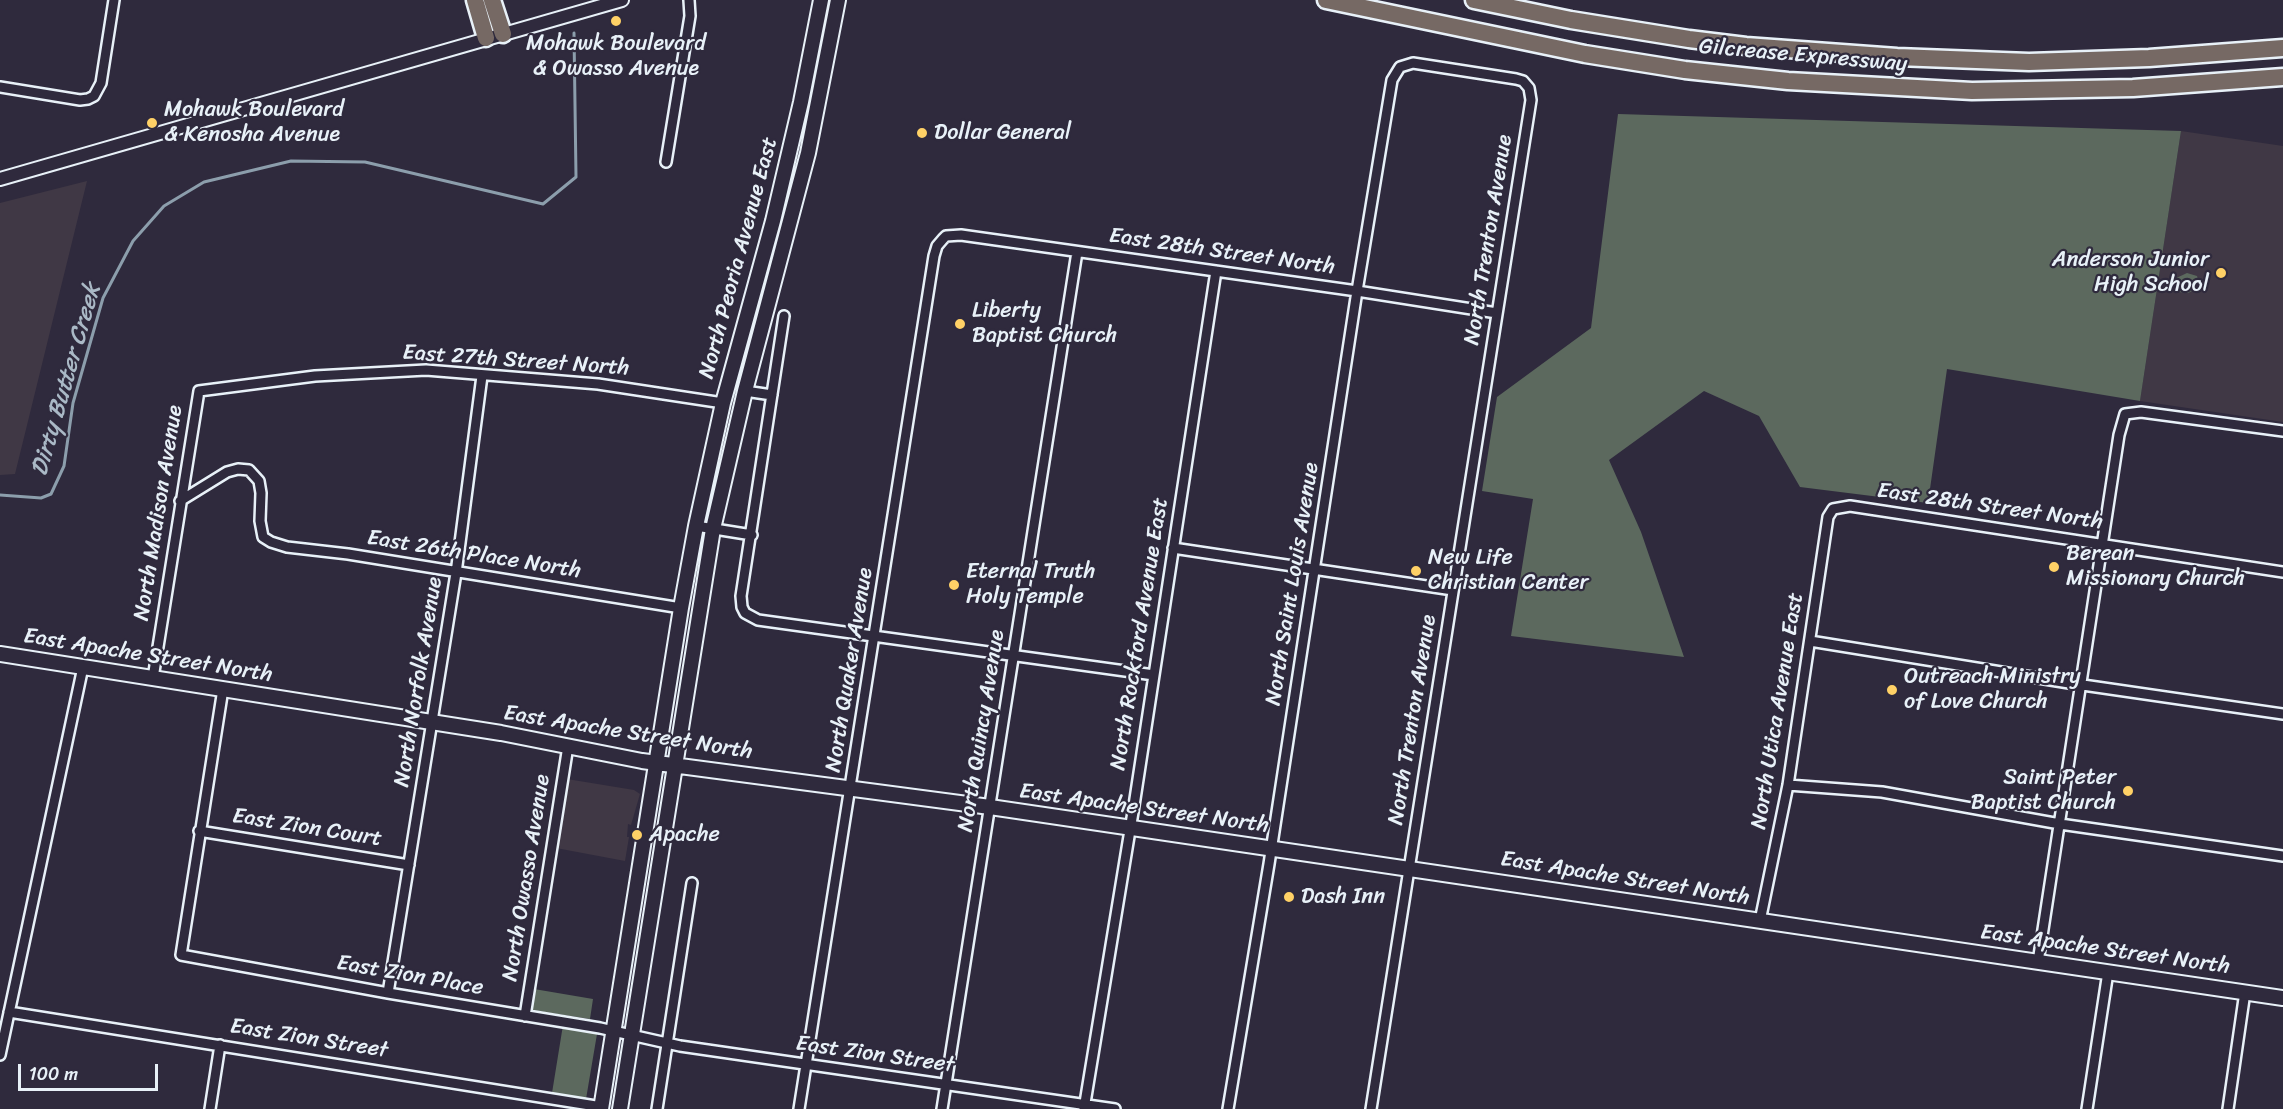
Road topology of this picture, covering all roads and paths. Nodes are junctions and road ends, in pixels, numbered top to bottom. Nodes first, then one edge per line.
1 (114, 0) edge
2 (475, 0) edge
3 (492, 0) edge
4 (622, 0) edge
5 (689, 0) edge
6 (821, 0) edge
7 (838, 0) edge
8 (1326, 0) edge
9 (1474, 0) edge
10 (503, 34) junction
11 (486, 38) junction
12 (2283, 48) edge
13 (1400, 67) joint
14 (2283, 77) edge
15 (0, 87) edge
16 (666, 162) dead end
17 (0, 179) edge
18 (943, 239) joint
19 (1077, 252) junction
20 (1216, 271) junction
21 (1357, 291) junction
22 (1497, 313) junction
23 (784, 316) dead end
24 (482, 376) junction
25 (199, 391) joint
26 (745, 391) junction
27 (772, 396) junction
28 (723, 402) junction
29 (2283, 431) edge
30 (180, 501) junction
31 (1833, 508) joint
32 (696, 526) junction
33 (713, 529) junction
34 (752, 535) junction
35 (2103, 544) junction
36 (1173, 548) junction
37 (1315, 571) junction
38 (2283, 572) edge
39 (456, 573) junction
40 (1453, 590) junction
41 (681, 608) junction
42 (875, 637) junction
43 (1810, 641) junction
44 (0, 654) edge
45 (1013, 657) junction
46 (83, 667) junction
47 (1154, 675) junction
48 (153, 678) junction
49 (2081, 683) junction
50 (223, 689) junction
51 (2283, 714) edge
52 (432, 722) junction
53 (568, 746) junction
54 (657, 763) junction
55 (674, 764) junction
56 (1788, 785) junction
57 (850, 789) junction
58 (990, 807) junction
59 (2060, 824) junction
60 (1130, 828) junction
61 (199, 831) junction
62 (1272, 849) junction
63 (2283, 856) edge
64 (409, 865) junction
65 (1410, 868) junction
66 (693, 883) dead end
67 (1760, 921) junction
68 (2038, 962) junction
69 (2108, 972) junction
70 (2245, 992) junction
71 (388, 993) junction
72 (2283, 998) edge
73 (9, 1012) junction
74 (525, 1016) junction
75 (613, 1031) junction
76 (631, 1035) junction
77 (667, 1043) junction
78 (220, 1045) junction
79 (0, 1055) edge
80 (807, 1064) junction
81 (946, 1084) junction
82 (554, 1104) edge
83 (1084, 1107) edge
84 (602, 1108) edge
85 (210, 1109) edge
86 (620, 1109) edge
87 (657, 1109) edge
88 (799, 1109) edge
89 (942, 1109) edge
90 (1114, 1109) edge
91 (1228, 1109) edge
92 (1371, 1109) edge
93 (2087, 1109) edge
94 (2228, 1109) edge

1 - 15 street
2 - 11 highway
3 - 10 highway
4 - 10 street
5 - 16 street
6 - 28 main road, North Peoria Avenue East
7 - 26 main road, North Peoria Avenue East
8 - 14 highway, Gilcrease Expressway
9 - 12 highway, Gilcrease Expressway
10 - 11 street
11 - 17 street
13 - 21 street, North Saint Louis Avenue
13 - 22 street, North Trenton Avenue
18 - 19 street, East 28th Street North
18 - 42 street, North Quaker Avenue
19 - 20 street, East 28th Street North
19 - 45 street, North Quincy Avenue
20 - 21 street, East 28th Street North
20 - 36 street, North Rockford Avenue East
21 - 22 street, East 28th Street North
21 - 37 street, North Saint Louis Avenue
22 - 40 street, North Trenton Avenue
23 - 27 street
24 - 25 street, East 27th Street North
24 - 28 street, East 27th Street North
24 - 39 street, North Norfolk Avenue
25 - 30 street, North Madison Avenue
26 - 27 street, North Peoria Avenue East
26 - 33 main road, North Peoria Avenue East
27 - 34 street
28 - 32 main road, North Peoria Avenue East
29 - 35 street
30 - 39 street, East 26th Place North
30 - 48 street, North Madison Avenue
31 - 35 street, East 28th Street North
31 - 43 street, North Utica Avenue East
32 - 33 street
32 - 41 main road, North Peoria Avenue East
33 - 34 street
33 - 55 main road, North Peoria Avenue East
34 - 42 street
35 - 38 street, East 28th Street North
35 - 49 street
36 - 37 street
36 - 47 street, North Rockford Avenue East
37 - 40 street
37 - 62 street, North Saint Louis Avenue
39 - 41 street, East 26th Place North
39 - 52 street, North Norfolk Avenue
40 - 65 street, North Trenton Avenue
41 - 54 main road, North Peoria Avenue East
42 - 45 street
42 - 57 street, North Quaker Avenue
43 - 49 street
43 - 56 street, North Utica Avenue East
44 - 46 main road, East Apache Street North
45 - 47 street
45 - 58 street, North Quincy Avenue
46 - 48 main road, East Apache Street North
46 - 73 street
47 - 60 street, North Rockford Avenue East
48 - 50 main road, East Apache Street North
49 - 51 street
49 - 59 street
50 - 52 main road, East Apache Street North
50 - 61 street
52 - 53 main road, East Apache Street North
52 - 64 street, North Norfolk Avenue
53 - 54 main road, East Apache Street North
53 - 74 street, North Owasso Avenue
54 - 55 main road, East Apache Street North
54 - 75 main road, North Peoria Avenue East
55 - 57 main road, East Apache Street North
55 - 76 main road, North Peoria Avenue East
56 - 59 street
56 - 67 street, North Utica Avenue East
57 - 58 main road, East Apache Street North
57 - 80 street, North Quaker Avenue
58 - 60 main road, East Apache Street North
58 - 81 street, North Quincy Avenue
59 - 63 street
59 - 68 street
60 - 62 main road, East Apache Street North
60 - 83 street, North Rockford Avenue East
61 - 64 street, East Zion Court
61 - 71 street, East Zion Place
62 - 65 main road, East Apache Street North
62 - 91 street, North Saint Louis Avenue
64 - 71 street, North Norfolk Avenue
65 - 67 main road, East Apache Street North
65 - 92 street, North Trenton Avenue
66 - 77 street
67 - 68 main road, East Apache Street North
68 - 69 main road, East Apache Street North
69 - 70 main road, East Apache Street North
69 - 93 street
70 - 72 main road, East Apache Street North
70 - 94 street
71 - 74 street, East Zion Place
73 - 78 street, East Zion Street
73 - 79 street
74 - 75 street, East Zion Place
75 - 76 street, East Zion Place
75 - 84 main road, North Peoria Avenue East
76 - 77 street, East Zion Street
76 - 86 main road, North Peoria Avenue East
77 - 80 street, East Zion Street
77 - 87 street
78 - 82 street, East Zion Street
78 - 85 street
80 - 81 street, East Zion Street
80 - 88 street, North Quaker Avenue
81 - 83 street, East Zion Street
81 - 89 street, North Quincy Avenue
82 - 84 street, East Zion Street
83 - 90 street, East Zion Street

